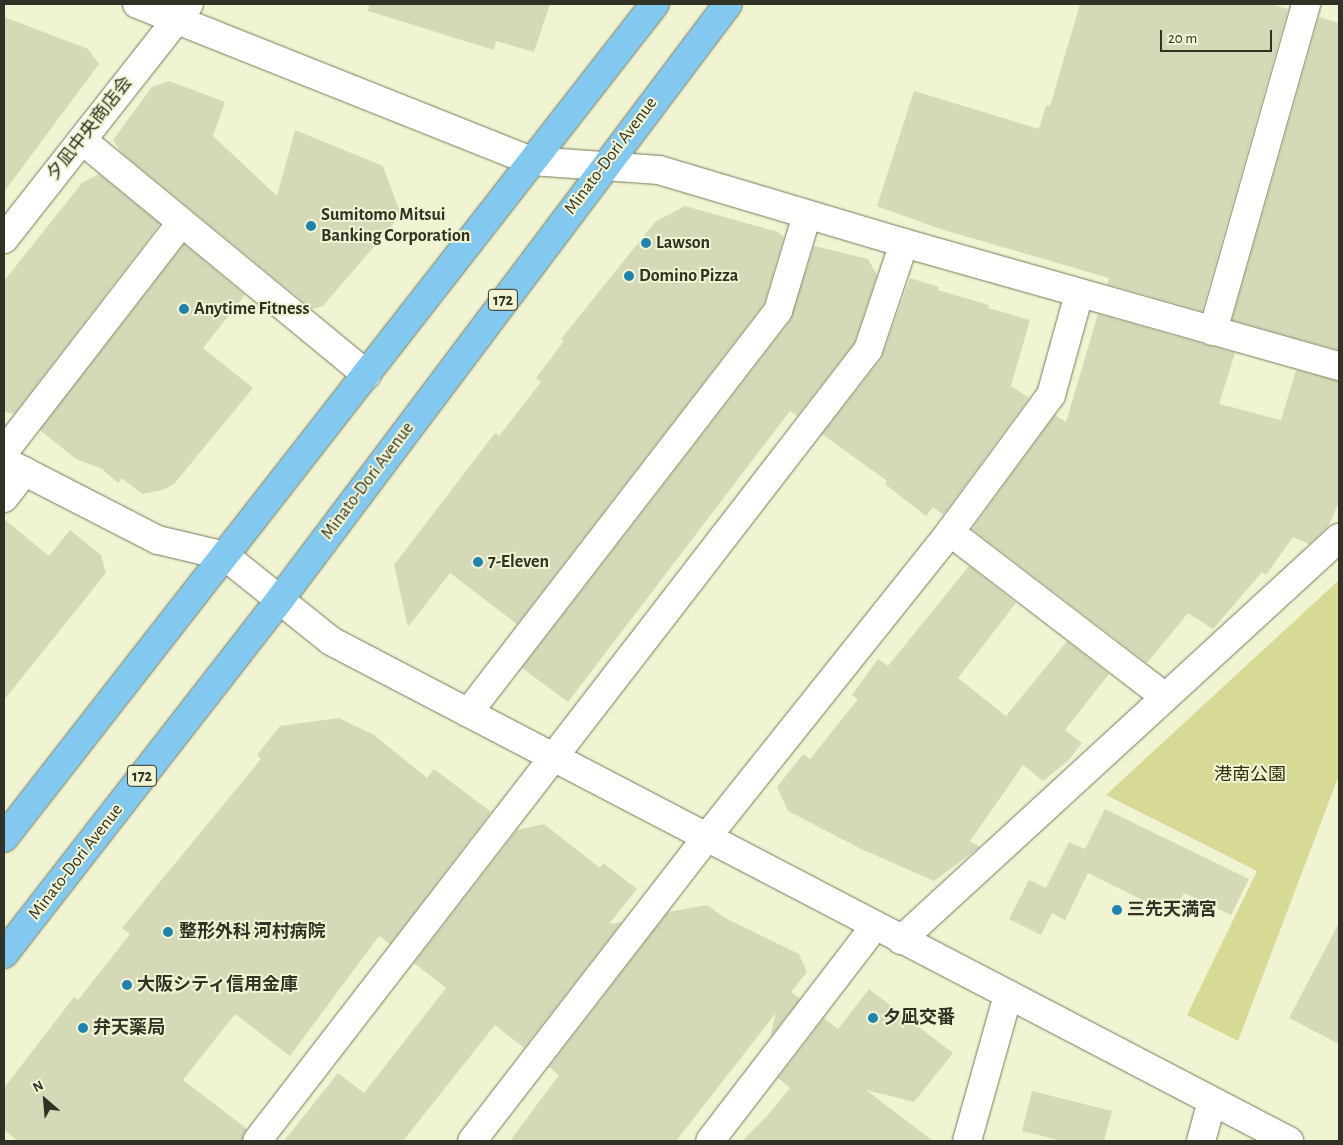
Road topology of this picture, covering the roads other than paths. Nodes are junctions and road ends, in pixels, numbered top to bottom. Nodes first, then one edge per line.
1 (136, 4) edge
2 (655, 4) edge
3 (728, 4) edge
4 (1306, 4) edge
5 (182, 12) edge
6 (82, 140) junction
7 (532, 161) junction
8 (603, 166) junction
9 (807, 215) junction
10 (180, 224) junction
11 (4, 239) edge
12 (904, 244) junction
13 (1079, 294) junction
14 (1214, 332) junction
15 (1339, 366) edge
16 (367, 375) junction
17 (4, 452) edge
18 (14, 466) edge
19 (4, 498) edge
20 (950, 532) junction
21 (1339, 538) edge
22 (225, 556) junction
23 (281, 598) junction
24 (1166, 697) junction
25 (468, 713) junction
26 (552, 757) junction
27 (4, 838) edge
28 (706, 838) junction
29 (875, 926) junction
30 (902, 940) junction
31 (4, 954) edge
32 (1008, 995) junction
33 (1212, 1101) junction
34 (257, 1141) edge
35 (472, 1141) edge
36 (710, 1141) edge
37 (968, 1141) edge
38 (1201, 1141) edge
39 (1289, 1141) edge

1 - 5 street
2 - 7 highway
3 - 8 highway, Minato-Dori Avenue / 172
4 - 14 street
5 - 6 street, 夕凪中央商店会
5 - 7 street
6 - 10 street
6 - 11 street, 夕凪中央商店会
7 - 8 street
7 - 16 highway
8 - 9 street
8 - 23 highway, Minato-Dori Avenue / 172
9 - 12 street
9 - 25 street
10 - 16 street
10 - 17 street
12 - 13 street
12 - 26 street
13 - 14 street
13 - 20 street
14 - 15 street
16 - 22 highway
18 - 19 street
18 - 22 street
20 - 24 street
20 - 28 street
21 - 24 street
22 - 23 street
22 - 27 highway
23 - 25 street
23 - 31 highway, Minato-Dori Avenue / 172
24 - 30 street
25 - 26 street
26 - 28 street
26 - 34 street
28 - 29 street
28 - 35 street
29 - 30 street
29 - 36 street
30 - 32 street
32 - 33 street
32 - 37 street
33 - 38 street
33 - 39 street

